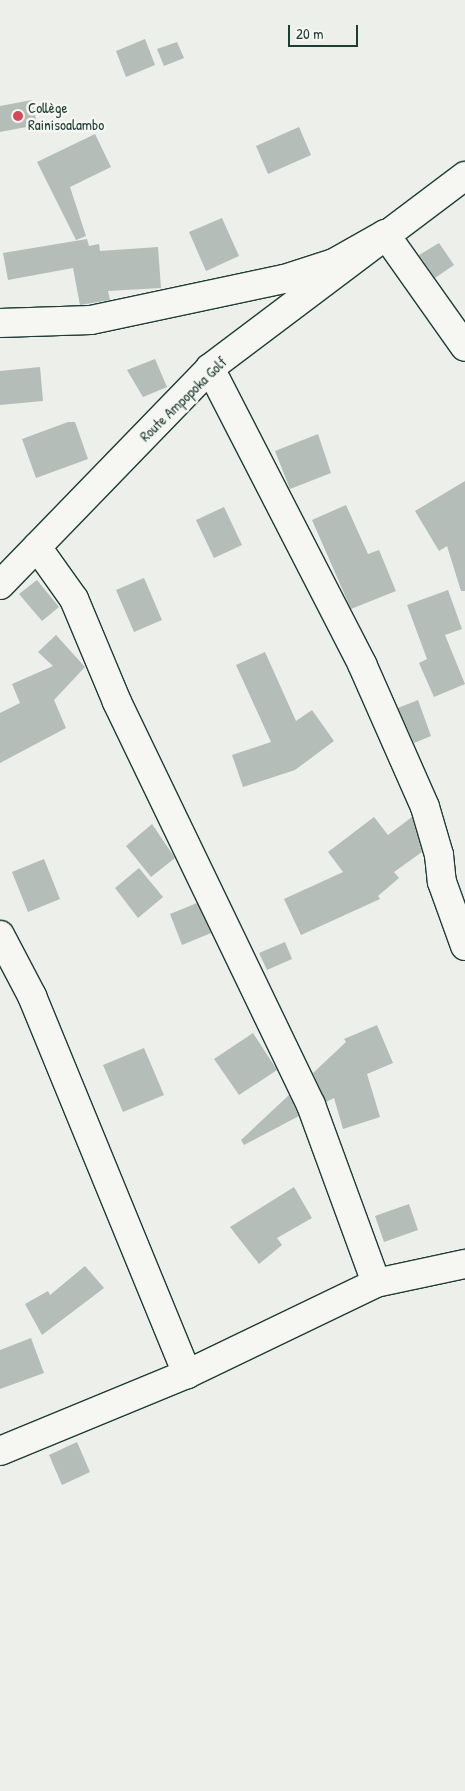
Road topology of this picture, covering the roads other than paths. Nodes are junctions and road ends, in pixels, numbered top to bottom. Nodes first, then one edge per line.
1 (465, 176) edge
2 (385, 234) junction
3 (0, 323) edge
4 (456, 324) edge
5 (465, 348) edge
6 (210, 368) junction
7 (37, 548) junction
8 (0, 585) edge
9 (0, 935) edge
10 (465, 946) edge
11 (465, 1264) edge
12 (376, 1283) junction
13 (187, 1374) junction
14 (0, 1451) edge

1 - 2 street
2 - 3 street
2 - 4 street
2 - 6 street, Route Ampopoka Golf
4 - 5 street
6 - 7 street, Route Ampopoka Golf
6 - 10 street
7 - 8 street, Route Ampopoka Golf
7 - 12 street
9 - 13 street
11 - 12 street
12 - 13 street
13 - 14 street

